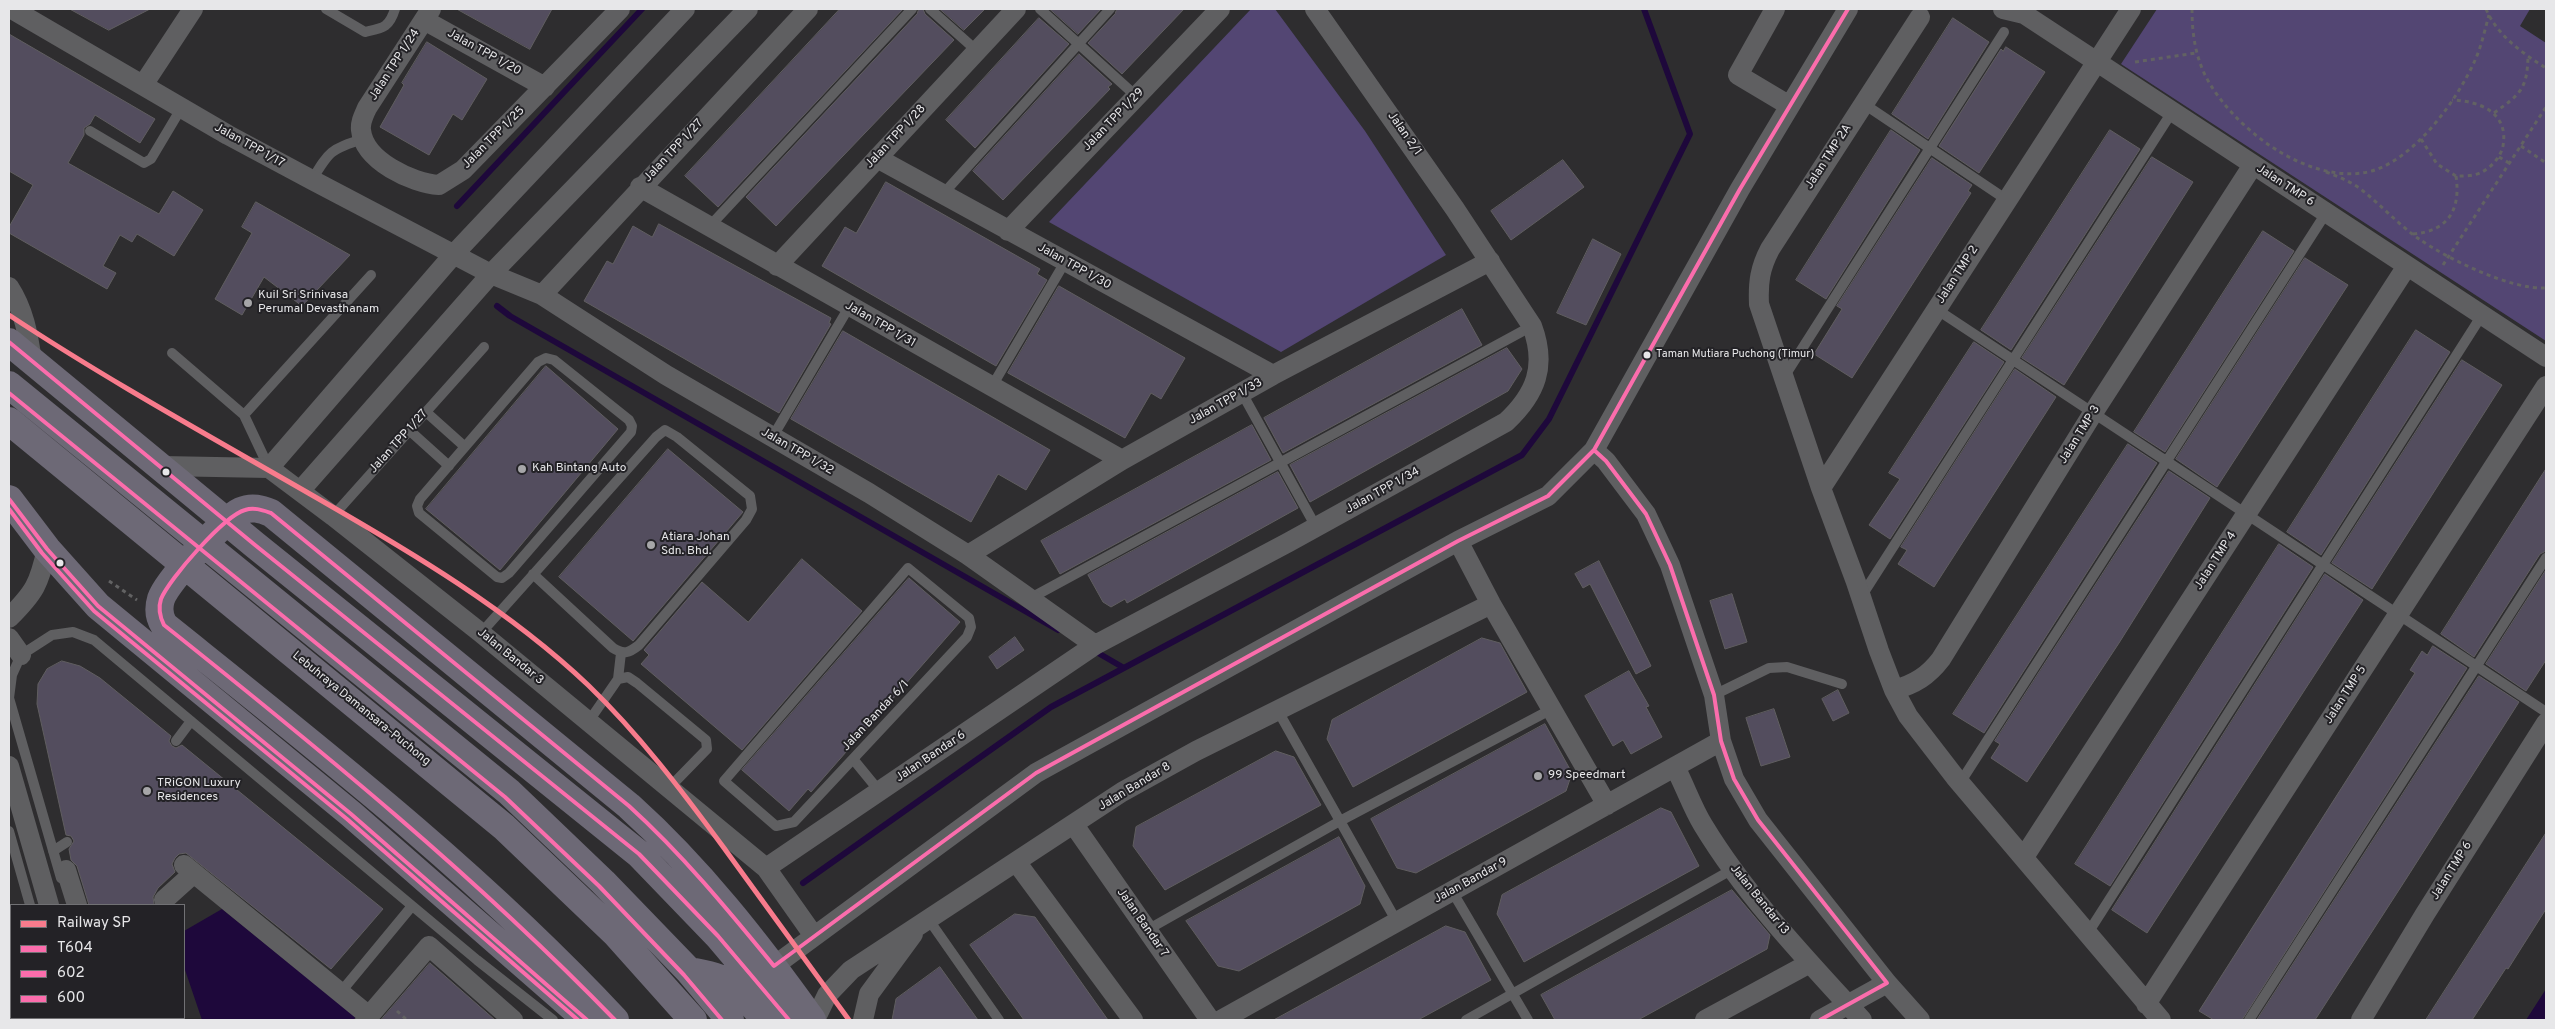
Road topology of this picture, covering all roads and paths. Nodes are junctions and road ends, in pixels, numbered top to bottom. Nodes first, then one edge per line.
1 (12, 9) edge
2 (193, 9) edge
3 (326, 9) edge
4 (395, 9) edge
5 (620, 9) edge
6 (685, 9) edge
7 (748, 9) edge
8 (808, 9) edge
9 (912, 9) edge
10 (930, 9) edge
11 (1016, 9) edge
12 (1040, 9) edge
13 (1110, 9) edge
14 (1220, 9) edge
15 (1315, 9) edge
16 (1775, 9) edge
17 (1848, 9) edge
18 (2003, 9) edge
19 (2131, 9) edge
20 (2192, 9) edge
21 (2486, 9) edge
22 (2022, 11) edge
23 (428, 14) edge
24 (2489, 14) junction
25 (1920, 17) dead end
26 (2004, 32) dead end
27 (1078, 43) junction
28 (977, 51) junction
29 (2196, 53) junction
30 (2528, 57) junction
31 (2101, 66) junction
32 (2546, 68) edge
33 (144, 85) junction
34 (544, 87) junction
35 (1136, 96) junction
36 (2452, 100) junction
37 (1864, 104) junction
38 (1790, 106) junction
39 (2546, 107) edge
40 (182, 108) junction
41 (2172, 112) junction
42 (2494, 113) junction
43 (90, 130) dead end
44 (362, 131) junction
45 (2421, 139) junction
46 (2521, 146) junction
47 (1930, 148) junction
48 (2499, 157) junction
49 (877, 158) junction
50 (2546, 163) edge
51 (2509, 164) junction
52 (2253, 165) junction
53 (2318, 169) junction
54 (2456, 176) junction
55 (312, 180) junction
56 (640, 187) junction
57 (943, 194) junction
58 (2007, 200) junction
59 (2326, 213) junction
60 (708, 228) junction
61 (1008, 231) junction
62 (2412, 234) junction
63 (454, 254) junction
64 (2450, 256) junction
65 (1490, 261) junction
66 (1065, 262) junction
67 (777, 266) junction
68 (2407, 266) junction
69 (491, 274) junction
70 (371, 275) dead end
71 (2432, 282) junction
72 (9, 287) edge
73 (2546, 288) edge
74 (542, 295) junction
75 (849, 307) junction
76 (1936, 309) junction
77 (2482, 315) junction
78 (1532, 326) junction
79 (9, 342) edge
80 (484, 347) dead end
81 (172, 353) dead end
82 (2546, 357) edge
83 (2013, 360) junction
84 (32, 361) junction
85 (1272, 375) junction
86 (1783, 377) junction
87 (9, 385) edge
88 (2546, 386) edge
89 (991, 388) junction
90 (1242, 392) junction
91 (426, 412) junction
92 (2093, 413) junction
93 (244, 415) junction
94 (9, 421) edge
95 (409, 430) junction
96 (772, 438) junction
97 (464, 446) junction
98 (1594, 450) junction
99 (1122, 460) junction
100 (2166, 461) junction
101 (1280, 462) junction
102 (162, 466) junction
103 (449, 466) junction
104 (269, 468) junction
105 (1821, 488) junction
106 (300, 491) junction
107 (9, 499) edge
108 (2246, 514) junction
109 (333, 516) junction
110 (1316, 527) junction
111 (1458, 541) junction
112 (47, 549) junction
113 (968, 555) junction
114 (2546, 558) edge
115 (2323, 565) junction
116 (533, 574) junction
117 (107, 579) dead end
118 (1861, 597) junction
119 (1029, 598) junction
120 (140, 602) dead end
121 (1491, 604) junction
122 (2398, 615) junction
123 (9, 618) edge
124 (481, 633) junction
125 (9, 638) edge
126 (1095, 645) junction
127 (621, 653) junction
128 (21, 655) junction
129 (2476, 666) junction
130 (618, 679) junction
131 (1842, 684) dead end
132 (1894, 690) junction
133 (1714, 695) junction
134 (1552, 709) junction
135 (1278, 712) junction
136 (2546, 712) edge
137 (191, 721) junction
138 (589, 721) junction
139 (2546, 723) edge
140 (176, 741) dead end
141 (1721, 741) junction
142 (853, 759) junction
143 (9, 766) edge
144 (1675, 767) junction
145 (1960, 783) junction
146 (669, 788) junction
147 (880, 792) junction
148 (1607, 805) junction
149 (1340, 821) junction
150 (1074, 825) junction
151 (9, 831) edge
152 (67, 842) dead end
153 (389, 847) junction
154 (53, 851) junction
155 (2024, 857) junction
156 (1017, 863) junction
157 (766, 868) junction
158 (1733, 869) junction
159 (66, 870) dead end
160 (1452, 891) junction
161 (164, 900) dead end
162 (30, 904) edge
163 (49, 904) edge
164 (68, 904) edge
165 (77, 904) edge
166 (412, 906) junction
167 (1397, 922) junction
168 (924, 923) junction
169 (1147, 930) junction
170 (2088, 933) junction
171 (814, 936) junction
172 (1810, 963) junction
173 (774, 966) junction
174 (689, 971) junction
175 (1887, 983) junction
176 (340, 993) junction
177 (1513, 994) junction
178 (2146, 1004) junction
179 (1848, 1005) junction
180 (367, 1018) edge
181 (513, 1020) edge
182 (553, 1020) edge
183 (563, 1020) edge
184 (587, 1020) edge
185 (615, 1020) edge
186 (692, 1020) edge
187 (730, 1020) edge
188 (765, 1020) edge
189 (789, 1020) edge
190 (813, 1020) edge
191 (863, 1020) edge
192 (999, 1020) edge
193 (1133, 1020) edge
194 (1210, 1020) edge
195 (1221, 1020) edge
196 (1466, 1020) edge
197 (1528, 1020) edge
198 (1705, 1020) edge
199 (1820, 1020) edge
200 (1862, 1020) edge
201 (1920, 1020) edge
202 (2161, 1020) edge
203 (2249, 1020) edge
204 (2361, 1020) edge

1 - 33 street, Jalan TPP 1/17
2 - 33 street
3 - 4 lane
5 - 34 street, Jalan TPP 1/25
6 - 63 street
7 - 69 street
8 - 56 street, Jalan TPP 1/27
9 - 60 lane
10 - 28 lane
11 - 28 street, Jalan TPP 1/28
12 - 27 lane
13 - 27 lane
14 - 35 street, Jalan TPP 1/29
15 - 65 street, Jalan 2/1
16 - 38 street
17 - 38 street
18 - 22 street, Jalan TMP 6
19 - 31 street, Jalan TMP 2
20 - 29 path
21 - 24 path
22 - 31 street, Jalan TMP 6
23 - 34 street, Jalan TPP 1/20
23 - 44 street, Jalan TPP 1/24
24 - 30 path
24 - 36 path
25 - 37 street, Jalan TMP 2A
26 - 47 lane
27 - 35 lane
27 - 57 lane
28 - 49 street, Jalan TPP 1/28
29 - 31 path
29 - 53 path
30 - 32 path
30 - 42 path
31 - 41 street, Jalan TMP 6
31 - 58 street, Jalan TMP 2
33 - 40 street, Jalan TPP 1/17
34 - 44 street, Jalan TPP 1/25
35 - 61 street, Jalan TPP 1/29
36 - 42 path
36 - 45 path
37 - 47 lane
37 - 86 street, Jalan TMP 2A
38 - 98 street
39 - 46 path
40 - 43 lane
40 - 55 street, Jalan TPP 1/17
41 - 52 street, Jalan TMP 6
41 - 83 lane
42 - 48 path
44 - 55 lane
45 - 53 path
45 - 54 path
46 - 50 path
46 - 51 path
47 - 58 lane
47 - 86 lane
48 - 51 path
48 - 54 path
49 - 57 street, Jalan TPP 1/30
49 - 67 street, Jalan TPP 1/28
51 - 64 path
52 - 59 street, Jalan TMP 6
52 - 92 street, Jalan TMP 3
53 - 62 path
54 - 62 path
55 - 63 street, Jalan TPP 1/17
56 - 60 street, Jalan TPP 1/31
56 - 74 street, Jalan TPP 1/27
57 - 61 street, Jalan TPP 1/30
58 - 76 street, Jalan TMP 2
59 - 68 street, Jalan TMP 6
59 - 100 lane
60 - 67 street, Jalan TPP 1/31
61 - 66 street, Jalan TPP 1/30
62 - 64 path
63 - 69 street, Jalan TPP 1/17
63 - 104 street
64 - 71 path
64 - 73 path
65 - 78 street, Jalan TPP 1/34
65 - 85 street, Jalan TPP 1/33
66 - 85 street, Jalan TPP 1/30
66 - 89 lane
67 - 75 street, Jalan TPP 1/31
68 - 71 street, Jalan TMP 6
68 - 108 street, Jalan TMP 4
69 - 74 street, Jalan TPP 1/32
69 - 106 street
70 - 93 lane
71 - 77 street, Jalan TMP 6
72 - 84 street
74 - 96 street, Jalan TPP 1/32
75 - 89 street, Jalan TPP 1/31
75 - 96 lane
76 - 83 lane
76 - 105 street, Jalan TMP 2
77 - 82 street, Jalan TMP 6
77 - 115 lane
78 - 101 lane
78 - 110 street, Jalan TPP 1/34
79 - 84 highway
80 - 91 lane, Jalan TPP 1/27
81 - 93 lane
83 - 92 lane
83 - 118 lane
84 - 102 highway
85 - 90 street, Jalan TPP 1/33
86 - 105 street, Jalan TMP 2A
87 - 174 highway
88 - 122 street, Jalan TMP 5
89 - 99 street, Jalan TPP 1/31
90 - 99 street, Jalan TPP 1/33
90 - 101 lane
91 - 95 lane, Jalan TPP 1/27
91 - 97 lane
92 - 100 lane
92 - 132 street, Jalan TMP 3
93 - 104 lane
94 - 186 highway, Lebuhraya Damansara–Puchong
95 - 103 lane
95 - 109 lane, Jalan TPP 1/27
96 - 113 street, Jalan TPP 1/32
97 - 103 lane
97 - 103 lane
98 - 111 street
98 - 133 street
99 - 113 street, Jalan TPP 1/33
100 - 108 lane
100 - 145 lane
101 - 110 lane
101 - 119 lane
102 - 104 street
102 - 189 highway
104 - 106 street, Jalan Bandar 3
105 - 118 street, Jalan TMP 2A
106 - 109 street, Jalan Bandar 3
107 - 112 highway
108 - 115 lane
108 - 155 street, Jalan TMP 4
109 - 124 street, Jalan Bandar 3
110 - 126 street, Jalan TPP 1/34
111 - 121 street
111 - 171 street
112 - 123 street
112 - 153 highway
113 - 119 street, Jalan TPP 1/32
114 - 129 lane
115 - 122 lane
115 - 170 lane
116 - 124 lane
116 - 127 lane
116 - 127 lane
117 - 120 path
118 - 132 street, Jalan TMP 2A
119 - 126 street, Jalan TPP 1/32
121 - 134 street
121 - 135 street, Jalan Bandar 8
122 - 129 lane
122 - 178 street, Jalan TMP 5
124 - 138 street, Jalan Bandar 3
125 - 128 street
126 - 147 street, Jalan Bandar 6
127 - 130 lane
128 - 137 lane
128 - 154 lane
129 - 136 lane
129 - 203 lane
130 - 138 lane
130 - 146 lane
131 - 133 lane
132 - 145 street, Jalan TMP 2A
133 - 141 street
134 - 148 street
134 - 149 lane
135 - 149 lane
135 - 150 street, Jalan Bandar 8
137 - 140 lane
137 - 166 lane
138 - 146 street, Jalan Bandar 3
139 - 204 street, Jalan TMP 6
141 - 144 street, Jalan Bandar 9
141 - 175 street
142 - 142 lane, Jalan Bandar 6/1
142 - 147 lane
143 - 163 street
144 - 148 street, Jalan Bandar 9
144 - 158 street, Jalan Bandar 13
145 - 155 street, Jalan TMP 2A
146 - 157 street, Jalan Bandar 3
147 - 157 street, Jalan Bandar 6
148 - 160 street, Jalan Bandar 9
149 - 167 lane
149 - 169 lane
150 - 156 street, Jalan Bandar 8
150 - 169 street, Jalan Bandar 7
151 - 162 lane
152 - 154 lane
153 - 183 highway
153 - 184 highway
154 - 164 lane
155 - 170 street, Jalan TMP 2A
156 - 168 street, Jalan Bandar 8
156 - 193 street
157 - 171 street, Jalan Bandar 3
158 - 172 street, Jalan Bandar 13
158 - 177 lane
159 - 165 street
160 - 167 street, Jalan Bandar 9
160 - 177 lane
161 - 176 street
166 - 176 lane
166 - 182 lane
167 - 195 street, Jalan Bandar 9
168 - 190 street, Jalan Bandar 8
168 - 191 street
168 - 192 lane
169 - 194 street, Jalan Bandar 7
170 - 178 street, Jalan TMP 2A
171 - 173 street
172 - 179 street, Jalan Bandar 13
172 - 198 street
173 - 185 highway
173 - 190 highway
174 - 187 highway
174 - 188 highway
175 - 179 street
175 - 201 street
176 - 180 street
177 - 196 lane
177 - 197 lane
178 - 202 street, Jalan TMP 2A
179 - 199 street
179 - 200 street, Jalan Bandar 13
180 - 181 street

